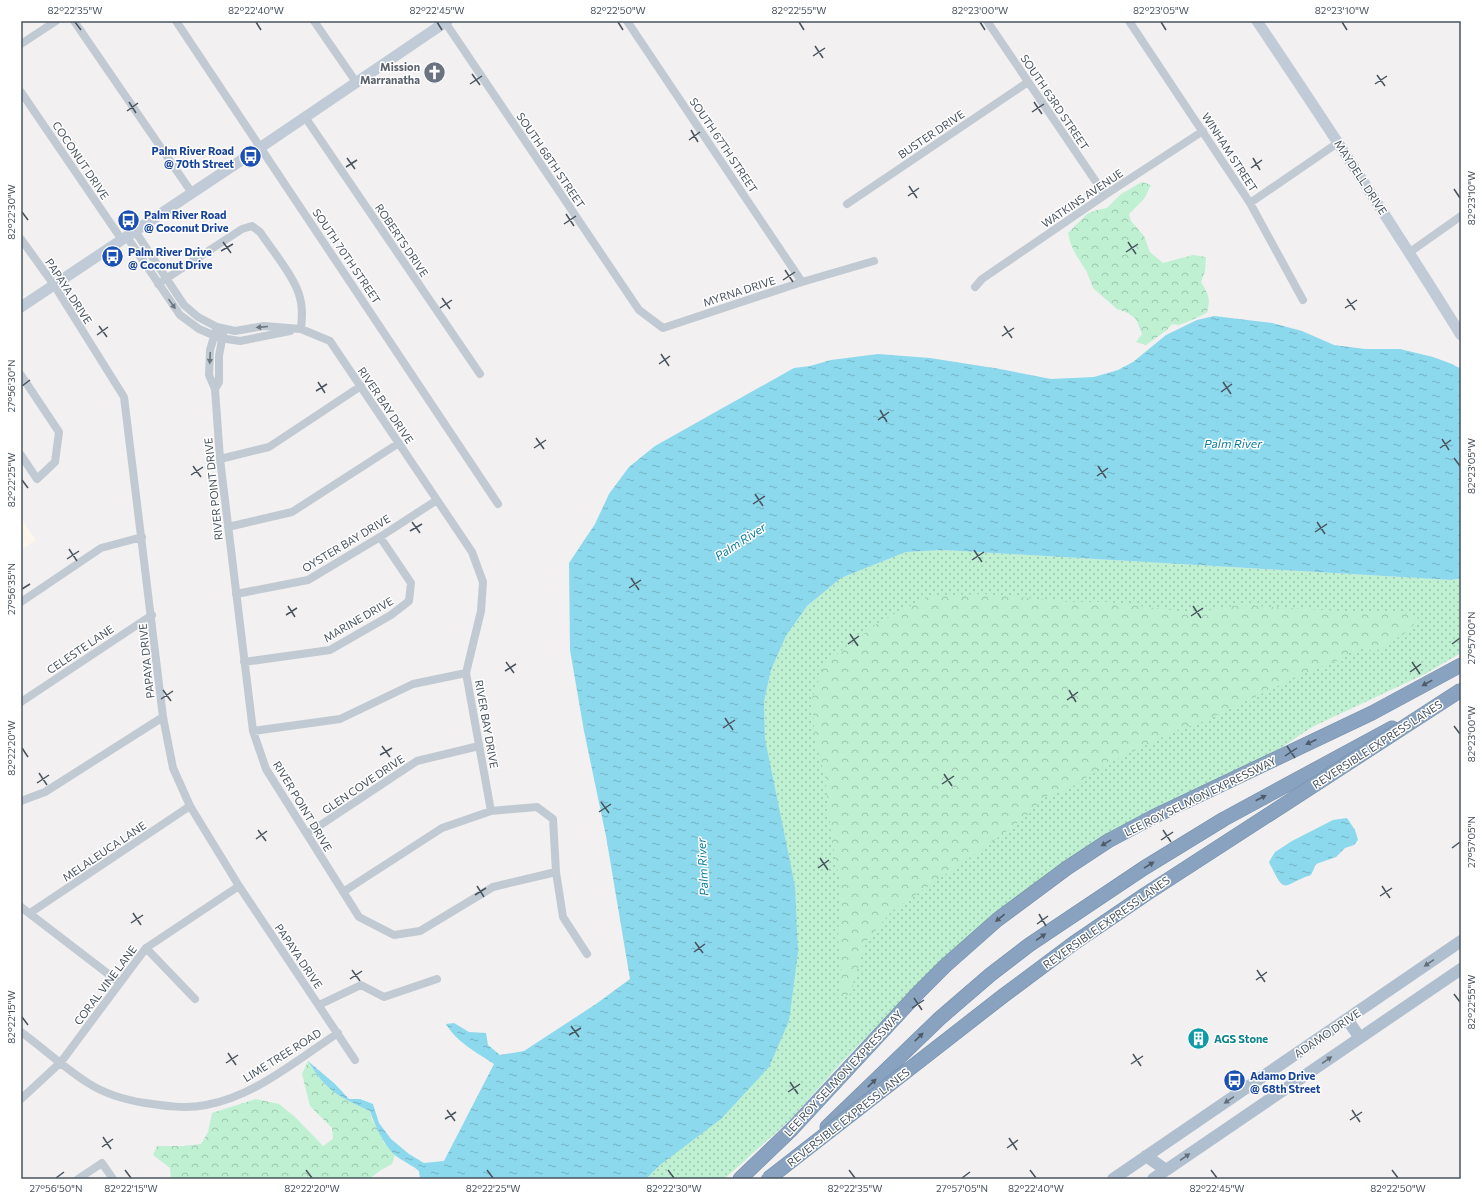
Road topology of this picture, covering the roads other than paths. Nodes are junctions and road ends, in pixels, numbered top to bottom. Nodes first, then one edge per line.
1 (56, 21) edge
2 (74, 21) edge
3 (176, 21) edge
4 (314, 21) edge
5 (627, 21) edge
6 (987, 21) edge
7 (1130, 21) edge
8 (1257, 21) edge
9 (446, 22) edge
10 (21, 44) edge
11 (356, 82) junction
12 (1028, 82) junction
13 (21, 92) edge
14 (305, 117) junction
15 (1203, 131) junction
16 (1339, 142) junction
17 (261, 147) junction
18 (192, 193) junction
19 (1105, 195) junction
20 (1250, 203) junction
21 (847, 204) dead end
22 (1461, 216) edge
23 (128, 236) junction
24 (21, 239) edge
25 (1410, 252) junction
26 (874, 261) dead end
27 (166, 279) junction
28 (802, 282) junction
29 (158, 284) junction
30 (54, 285) junction
31 (975, 287) dead end
32 (1304, 300) dead end
33 (21, 307) edge
34 (639, 310) joint
35 (221, 328) junction
36 (301, 329) junction
37 (1461, 335) edge
38 (218, 337) junction
39 (480, 374) dead end
40 (21, 376) edge
41 (361, 386) junction
42 (399, 443) junction
43 (21, 455) edge
44 (220, 459) junction
45 (437, 500) junction
46 (498, 504) dead end
47 (228, 527) junction
48 (142, 537) junction
49 (380, 537) junction
50 (236, 594) junction
51 (21, 602) edge
52 (152, 615) junction
53 (244, 662) junction
54 (1461, 665) edge
55 (466, 673) junction
56 (1461, 690) edge
57 (21, 702) edge
58 (163, 717) junction
59 (253, 731) junction
60 (480, 746) junction
61 (21, 801) edge
62 (190, 806) junction
63 (491, 811) junction
64 (307, 834) junction
65 (556, 872) junction
66 (240, 886) junction
67 (343, 892) junction
68 (21, 907) edge
69 (30, 914) junction
70 (1461, 941) edge
71 (146, 948) junction
72 (587, 954) dead end
73 (1461, 969) edge
74 (437, 978) dead end
75 (120, 982) junction
76 (194, 999) dead end
77 (319, 1005) junction
78 (1347, 1019) junction
79 (21, 1032) edge
80 (338, 1033) junction
81 (1360, 1038) junction
82 (355, 1060) dead end
83 (61, 1062) junction
84 (21, 1099) edge
85 (1146, 1156) junction
86 (1166, 1170) junction
87 (78, 1179) edge
88 (112, 1179) edge
89 (740, 1179) edge
90 (768, 1179) edge
91 (774, 1179) edge
92 (1113, 1179) edge
93 (1152, 1179) edge

1 - 10 street
2 - 18 street
3 - 17 street, SOUTH 70TH STREET
4 - 11 street
5 - 28 street, SOUTH 67TH STREET
6 - 12 street, SOUTH 63RD STREET
7 - 15 street, WINHAM STREET
8 - 16 street, MAYDELL DRIVE
9 - 11 street
9 - 34 street, SOUTH 68TH STREET
11 - 14 street
12 - 19 street, SOUTH 63RD STREET
12 - 21 street, BUSTER DRIVE
13 - 23 street, COCONUT DRIVE
14 - 17 street
14 - 39 street, ROBERTS DRIVE
15 - 19 street, WATKINS AVENUE
15 - 20 street, WINHAM STREET
16 - 20 street
16 - 25 street, MAYDELL DRIVE
17 - 18 street
17 - 46 street, SOUTH 70TH STREET
18 - 23 street
19 - 31 street, WATKINS AVENUE
20 - 32 street, WINHAM STREET
22 - 25 street
23 - 27 street, RIVER BAY DRIVE
23 - 29 street
23 - 30 street
24 - 30 street, PAPAYA DRIVE
25 - 37 street, MAYDELL DRIVE
26 - 28 street, MYRNA DRIVE
27 - 29 street
27 - 35 street, RIVER BAY DRIVE
27 - 36 street
28 - 34 street, MYRNA DRIVE
29 -> 38 street
30 - 33 street
30 - 48 street, PAPAYA DRIVE
36 -> 35 street, RIVER BAY DRIVE
35 - 38 street, RIVER POINT DRIVE
36 - 38 street
36 - 41 street, RIVER BAY DRIVE
38 - 44 street, RIVER POINT DRIVE
40 - 43 street
41 - 42 street, RIVER BAY DRIVE
41 - 44 street
42 - 45 street, RIVER BAY DRIVE
42 - 47 street
44 - 47 street, RIVER POINT DRIVE
45 - 49 street, OYSTER BAY DRIVE
45 - 55 street, RIVER BAY DRIVE
47 - 50 street, RIVER POINT DRIVE
48 - 51 street
48 - 52 street, PAPAYA DRIVE
49 - 50 street, OYSTER BAY DRIVE
49 - 53 street, MARINE DRIVE
50 - 53 street, RIVER POINT DRIVE
52 - 57 street, CELESTE LANE
52 - 58 street, PAPAYA DRIVE
53 - 59 street, RIVER POINT DRIVE
54 -> 89 highway, LEE ROY SELMON EXPRESSWAY
55 - 59 street
55 - 60 street, RIVER BAY DRIVE
56 - 90 highway, REVERSIBLE EXPRESS LANES, bridge
91 -> 56 highway
58 - 61 street
58 - 62 street, PAPAYA DRIVE
59 - 64 street, RIVER POINT DRIVE
60 - 63 street, RIVER BAY DRIVE
60 - 64 street, GLEN COVE DRIVE
62 - 66 street, PAPAYA DRIVE
62 - 69 street, MELALEUCA LANE
63 - 65 street
63 - 67 street
64 - 67 street, RIVER POINT DRIVE
65 - 67 street, RIVER POINT DRIVE
65 - 72 street
66 - 71 street, CORAL VINE LANE
66 - 77 street, PAPAYA DRIVE
68 - 69 street
69 - 75 street
70 -> 78 main road, ADAMO DRIVE
71 - 75 street, CORAL VINE LANE
71 - 76 street
73 - 81 main road, ADAMO DRIVE
74 - 77 street
75 - 83 street, CORAL VINE LANE
77 - 80 street, PAPAYA DRIVE
78 - 81 main road
78 -> 85 main road, ADAMO DRIVE
79 - 83 street, LIME TREE ROAD
80 - 82 street, PAPAYA DRIVE
80 - 83 street, LIME TREE ROAD
86 -> 81 main road, ADAMO DRIVE
83 - 84 street, CORAL VINE LANE
85 - 86 main road
85 - 92 main road, ADAMO DRIVE
86 - 93 main road, ADAMO DRIVE
87 - 88 street

